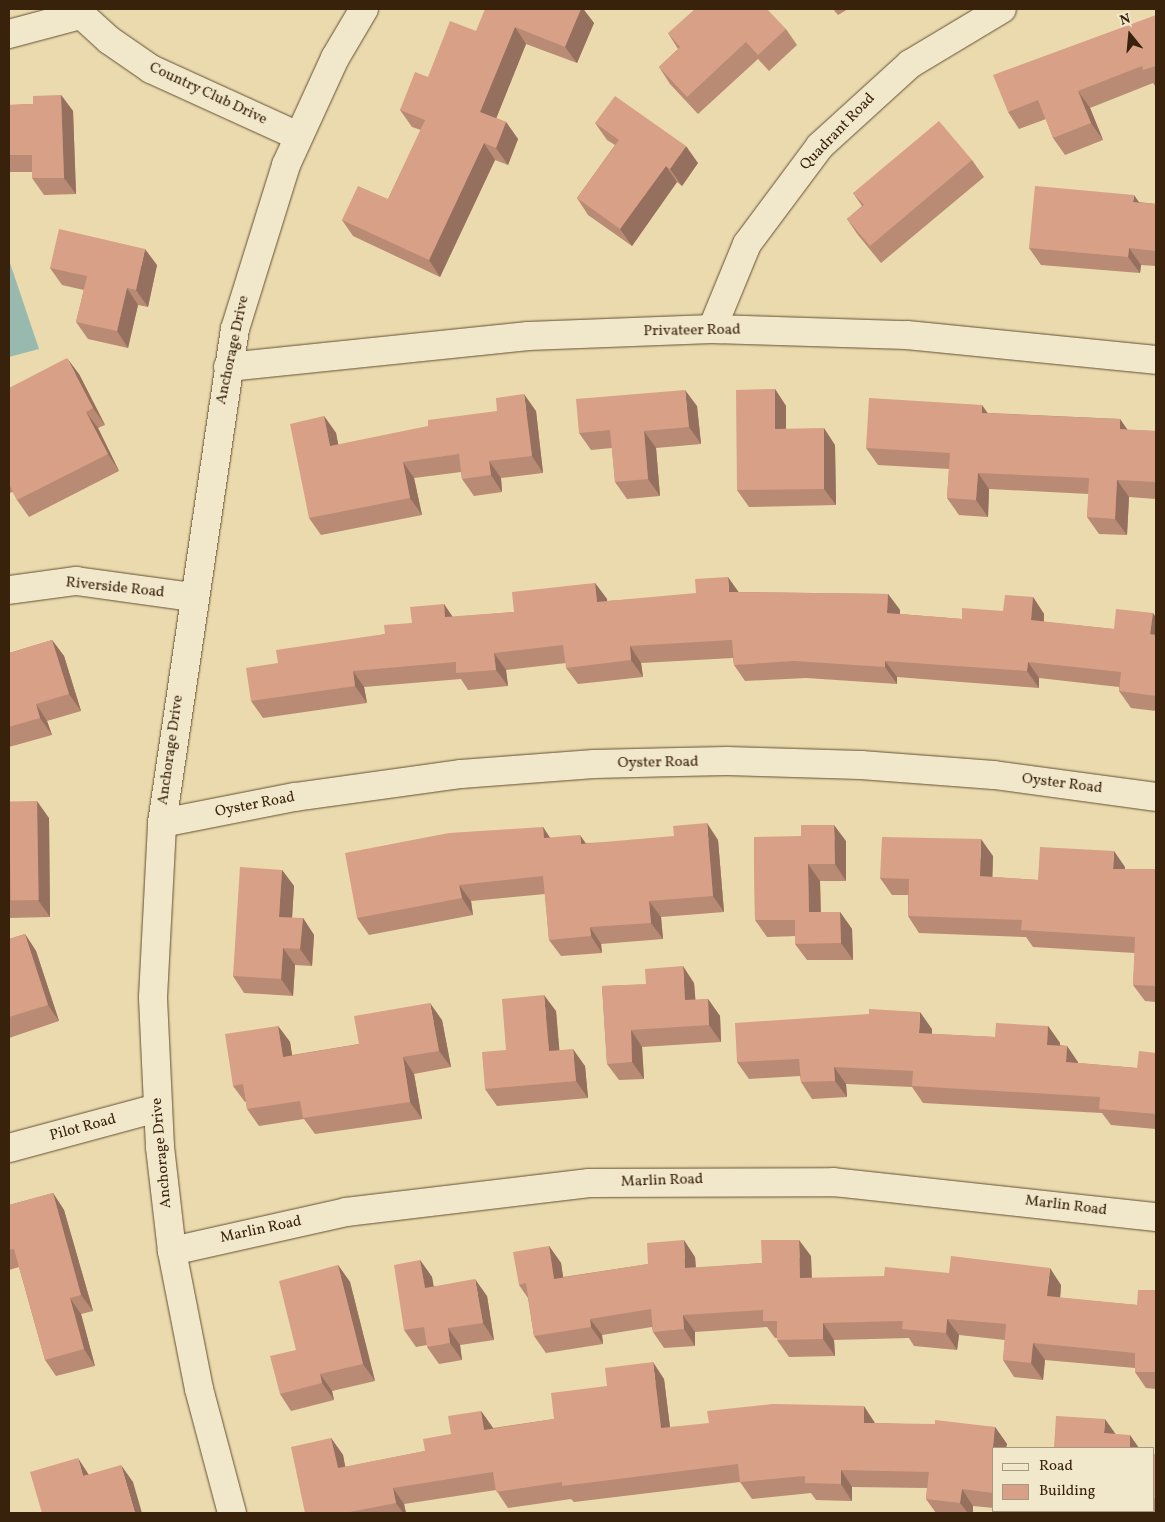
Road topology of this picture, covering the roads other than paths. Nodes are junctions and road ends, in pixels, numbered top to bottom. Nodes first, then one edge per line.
1 (364, 9) edge
2 (1002, 9) edge
3 (78, 12) edge
4 (9, 34) edge
5 (298, 136) junction
6 (712, 329) junction
7 (1156, 360) edge
8 (228, 366) junction
9 (9, 590) edge
10 (193, 597) junction
11 (1156, 797) edge
12 (162, 823) junction
13 (157, 1108) junction
14 (9, 1148) edge
15 (1156, 1217) edge
16 (172, 1251) junction
17 (232, 1513) edge

1 - 5 street, Anchorage Drive
2 - 6 street, Quadrant Road
3 - 4 street
3 - 5 street, Country Club Drive
5 - 8 street, Anchorage Drive
6 - 7 street, Privateer Road
6 - 8 street, Privateer Road
8 - 10 street, Anchorage Drive
9 - 10 street, Riverside Road
10 - 12 street, Anchorage Drive
11 - 12 street, Oyster Road
12 - 13 street, Anchorage Drive
13 - 14 street, Pilot Road
13 - 16 street, Anchorage Drive
15 - 16 street, Marlin Road
16 - 17 street, Anchorage Drive

